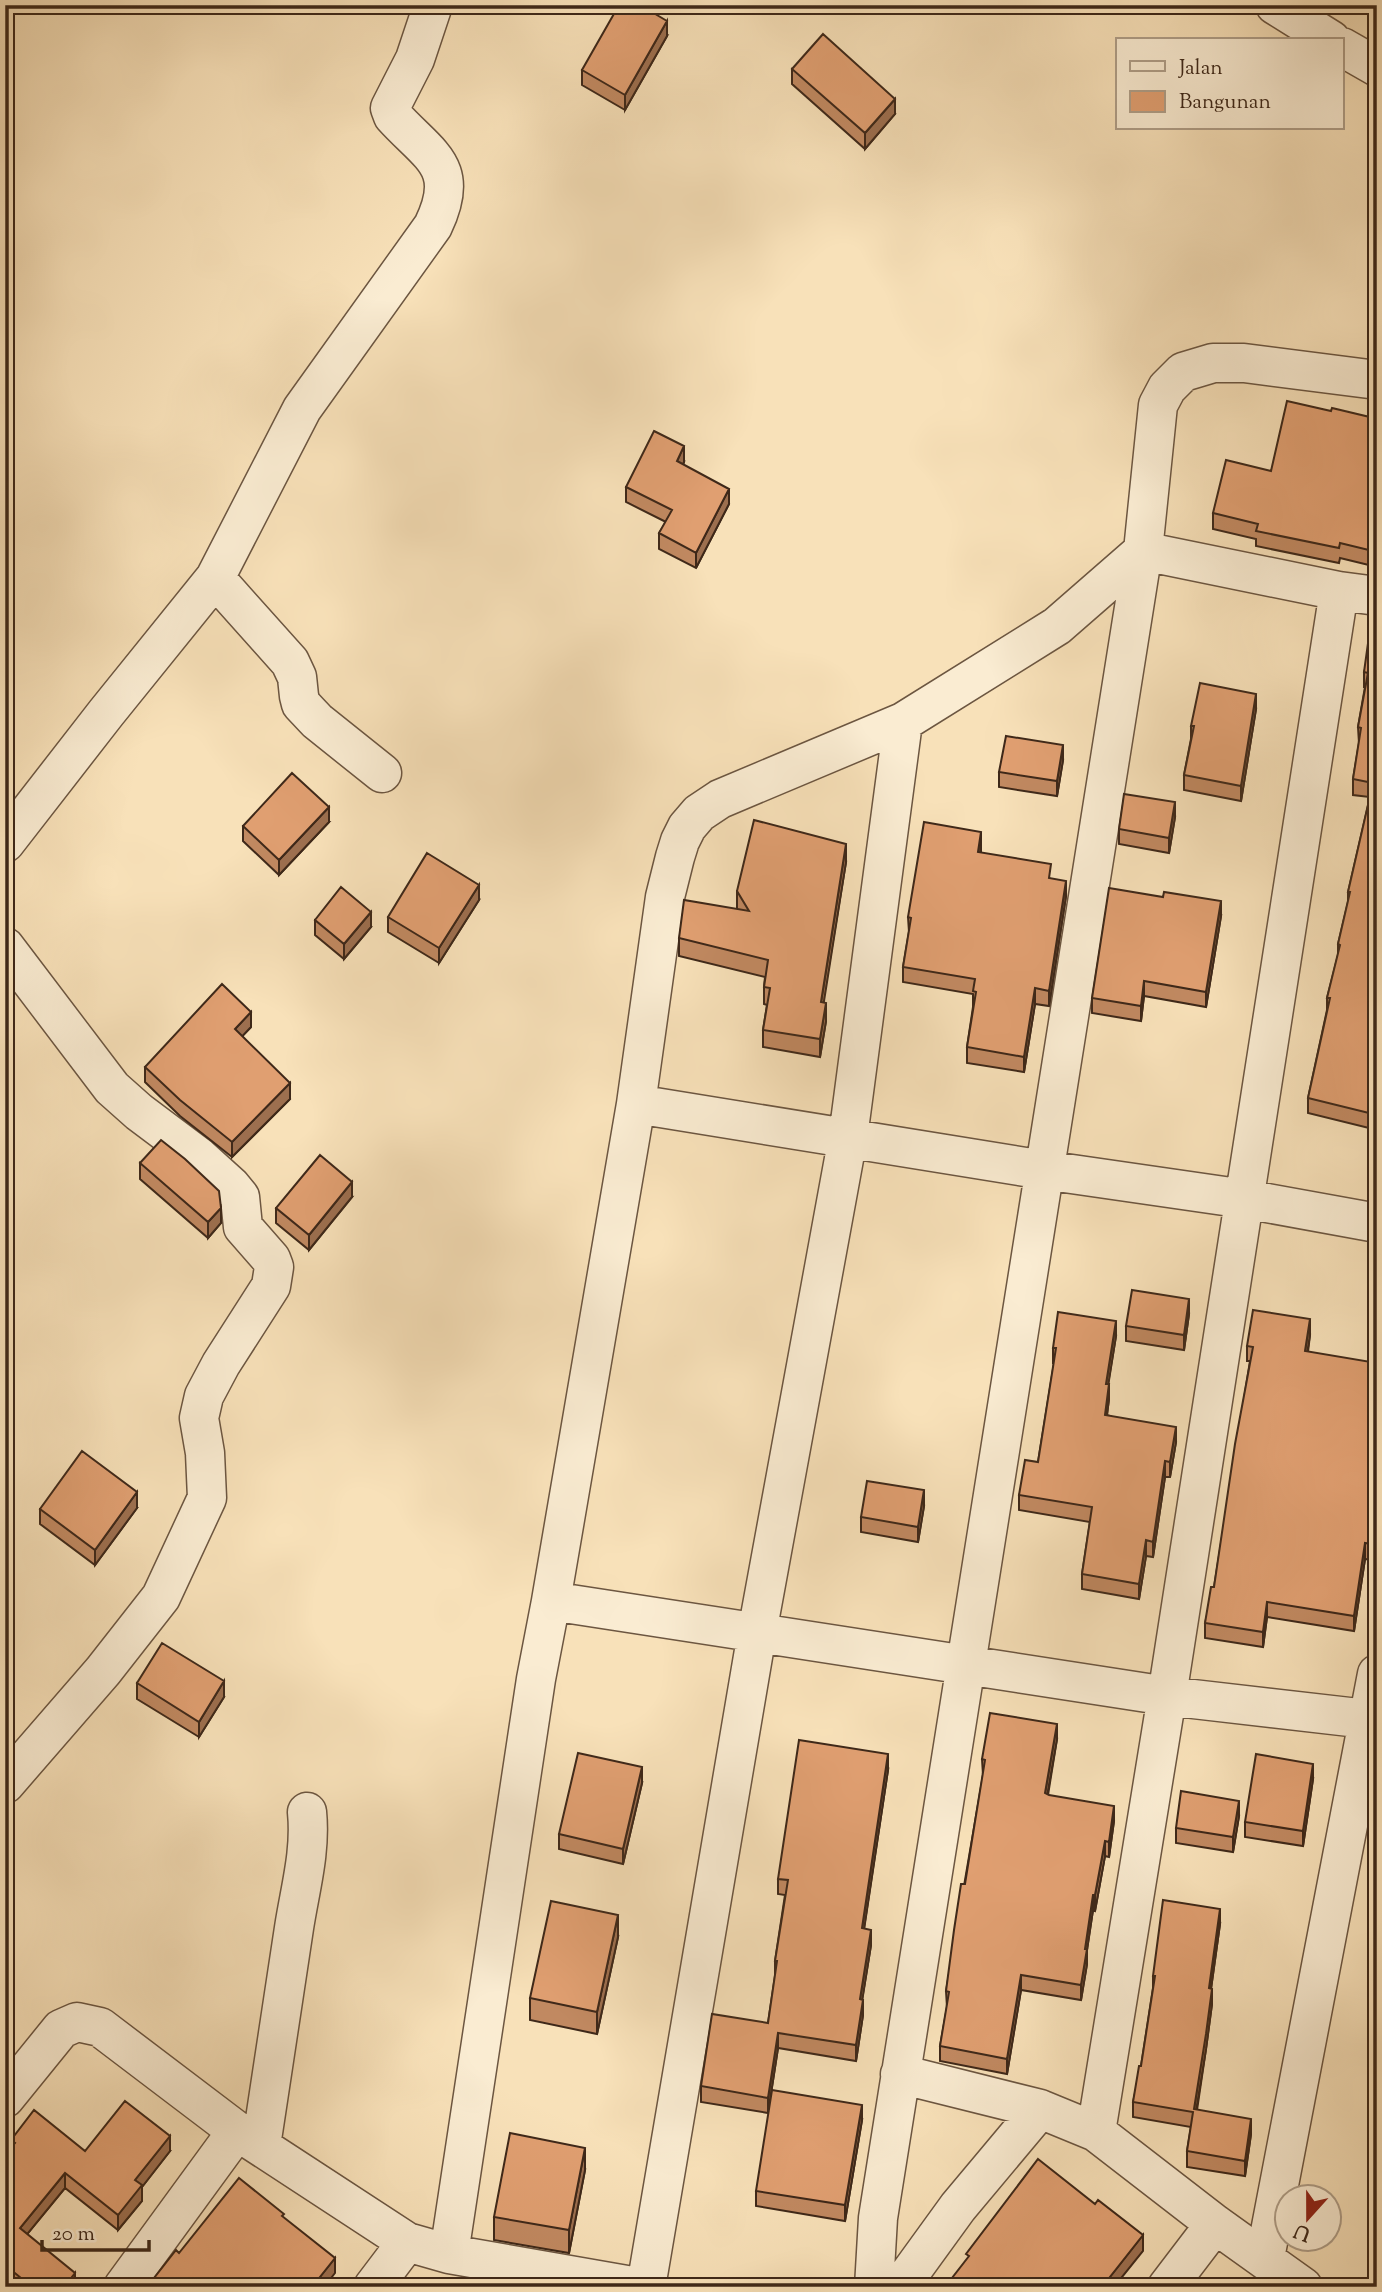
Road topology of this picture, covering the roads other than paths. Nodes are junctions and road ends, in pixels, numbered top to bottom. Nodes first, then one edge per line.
1 (433, 5) edge
2 (1275, 5) edge
3 (1328, 38) edge
4 (1344, 48) edge
5 (1377, 67) edge
6 (1377, 380) edge
7 (1143, 551) junction
8 (215, 578) junction
9 (1339, 591) junction
10 (1377, 596) edge
11 (903, 722) junction
12 (382, 773) dead end
13 (5, 843) edge
14 (5, 947) edge
15 (636, 1104) junction
16 (848, 1137) junction
17 (1044, 1170) junction
18 (1245, 1199) junction
19 (1377, 1223) edge
20 (551, 1601) junction
21 (757, 1633) junction
22 (967, 1665) junction
23 (1377, 1674) edge
24 (1167, 1696) junction
25 (1372, 1720) edge
26 (5, 1784) edge
27 (307, 1811) dead end
28 (900, 2074) junction
29 (5, 2098) edge
30 (1040, 2109) junction
31 (1096, 2132) junction
32 (249, 2139) junction
33 (1215, 2224) junction
34 (407, 2242) junction
35 (449, 2254) junction
36 (1265, 2258) junction
37 (123, 2287) edge
38 (373, 2287) edge
39 (638, 2287) edge
40 (646, 2287) edge
41 (874, 2287) edge
42 (900, 2287) edge
43 (1167, 2287) edge
44 (1303, 2287) edge

1 - 8 street
2 - 3 street
4 - 5 street
6 - 7 street
7 - 9 street
7 - 11 street
7 - 17 street
8 - 12 street
8 - 13 street
9 - 10 street
9 - 18 street
11 - 15 street
11 - 16 street
14 - 26 street
15 - 16 street
15 - 20 street
16 - 17 street
16 - 21 street
17 - 18 street
17 - 22 street
18 - 19 street
18 - 24 street
20 - 21 street
20 - 35 street
21 - 22 street
21 - 40 street
22 - 24 street
22 - 28 street
23 - 25 street
24 - 25 street
24 - 31 street
25 - 36 street
27 - 32 street
28 - 30 street
28 - 41 street
29 - 32 street
30 - 31 street
30 - 42 street
31 - 33 street
32 - 34 street
32 - 37 street
33 - 36 street
33 - 43 street
34 - 35 street
34 - 38 street
35 - 39 street
36 - 44 street

